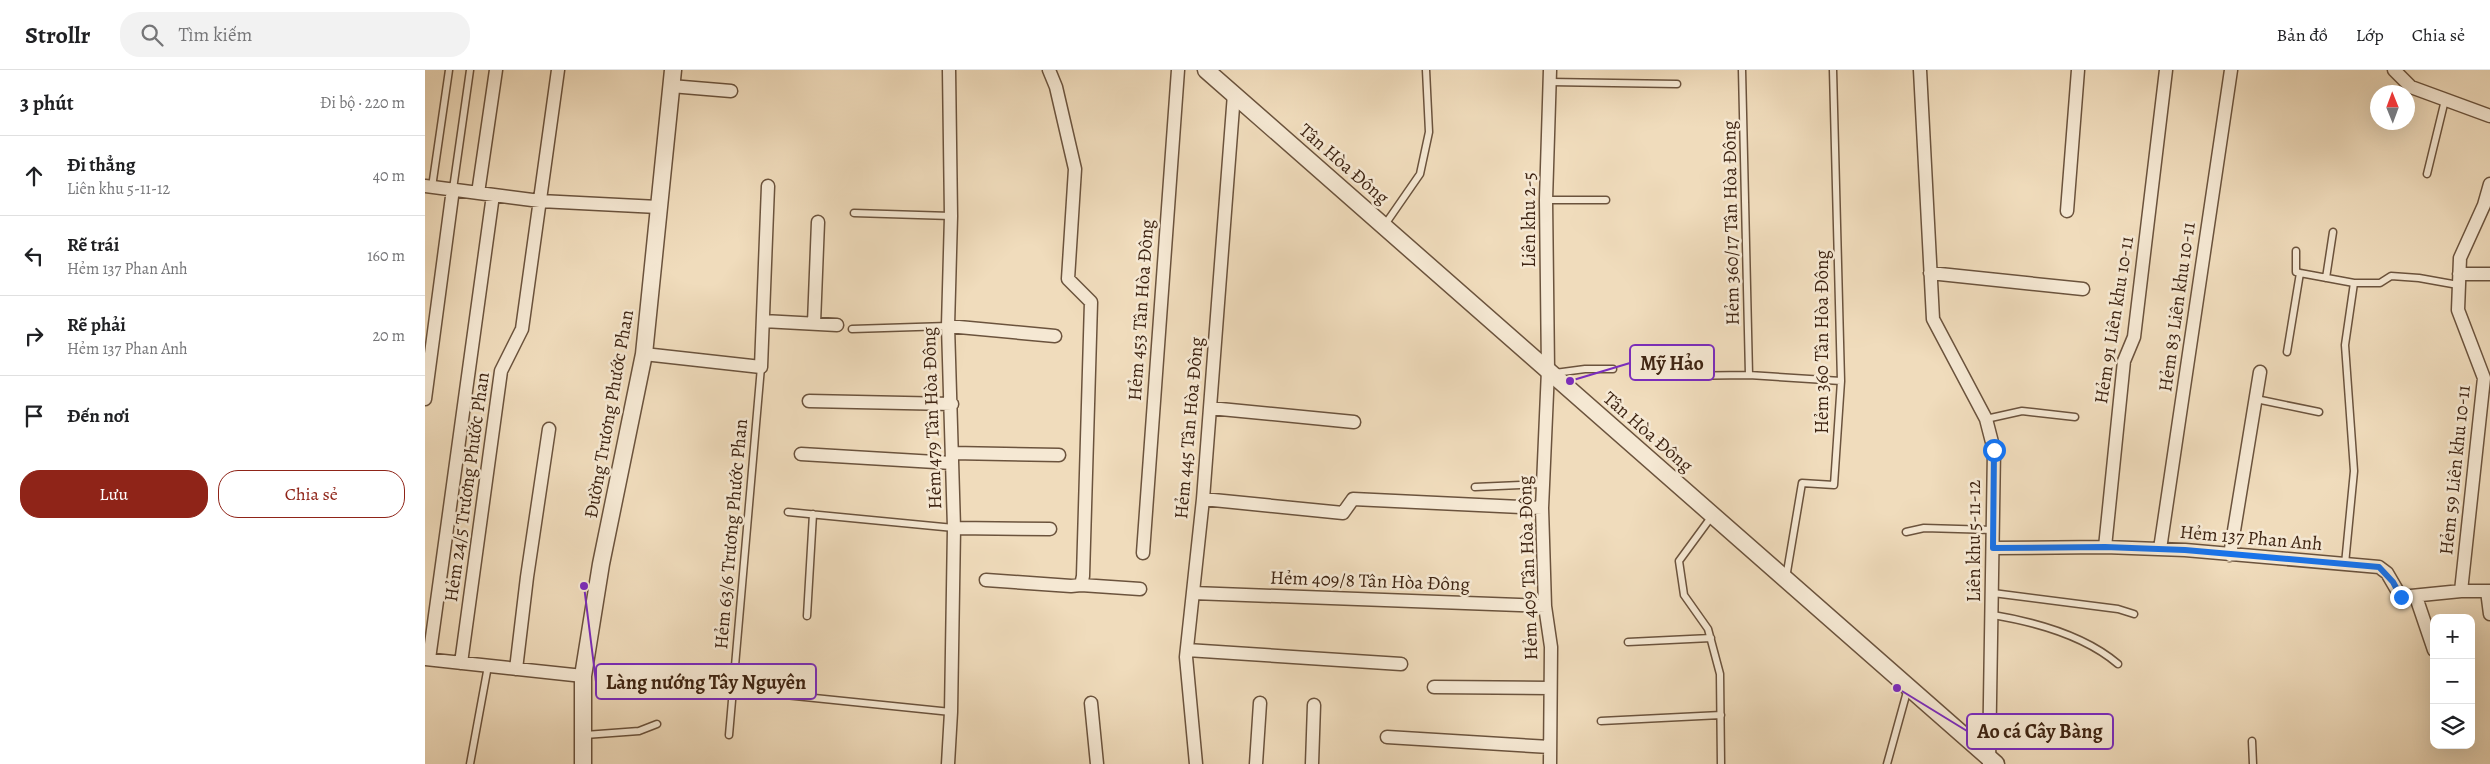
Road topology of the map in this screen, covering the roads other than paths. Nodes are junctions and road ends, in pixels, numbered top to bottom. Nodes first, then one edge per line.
1 (449, 70) edge
2 (470, 70) edge
3 (496, 70) edge
4 (558, 70) edge
5 (949, 70) edge
6 (1049, 70) edge
7 (1178, 70) edge
8 (1206, 70) edge
9 (1425, 70) edge
10 (1743, 70) edge
11 (1833, 70) edge
12 (1920, 70) edge
13 (2078, 70) edge
14 (2166, 70) edge
15 (2231, 70) edge
16 (2393, 70) edge
17 (1550, 76) edge
18 (672, 78) edge
19 (1677, 84) dead end
20 (731, 91) dead end
21 (1234, 94) junction
22 (2445, 100) junction
23 (2490, 116) edge
24 (2427, 174) dead end
25 (2490, 184) edge
26 (429, 186) edge
27 (769, 186) dead end
28 (453, 190) junction
29 (478, 193) junction
30 (493, 195) junction
31 (1547, 200) junction
32 (1605, 200) dead end
33 (540, 201) junction
34 (658, 207) junction
35 (2067, 211) dead end
36 (854, 213) dead end
37 (951, 216) junction
38 (818, 222) dead end
39 (1384, 226) junction
40 (2333, 232) dead end
41 (2296, 251) dead end
42 (1930, 273) junction
43 (2300, 274) junction
44 (2490, 274) edge
45 (2326, 278) junction
46 (2459, 279) junction
47 (2354, 283) junction
48 (2083, 289) dead end
49 (763, 321) junction
50 (814, 323) junction
51 (837, 325) dead end
52 (948, 326) junction
53 (852, 329) dead end
54 (1055, 336) dead end
55 (2287, 352) dead end
56 (644, 354) junction
57 (761, 366) junction
58 (1613, 369) dead end
59 (1550, 372) junction
60 (2260, 372) dead end
61 (1749, 375) junction
62 (1673, 376) dead end
63 (1841, 381) junction
64 (425, 399) edge
65 (2256, 399) junction
66 (809, 401) dead end
67 (952, 404) junction
68 (1210, 408) junction
69 (2319, 412) dead end
70 (2075, 416) dead end
71 (1986, 419) junction
72 (1354, 422) dead end
73 (549, 429) dead end
74 (801, 454) dead end
75 (1059, 455) dead end
76 (952, 458) junction
77 (1542, 484) junction
78 (1475, 487) dead end
79 (1203, 499) junction
80 (1542, 508) junction
81 (788, 512) dead end
82 (813, 514) junction
83 (1712, 515) junction
84 (954, 528) junction
85 (1050, 529) dead end
86 (1993, 530) junction
87 (1906, 532) dead end
88 (2105, 547) junction
89 (1993, 548) junction
90 (2160, 549) junction
91 (1143, 553) dead end
92 (2230, 555) junction
93 (2345, 564) junction
94 (1785, 579) junction
95 (985, 580) dead end
96 (1081, 585) junction
97 (1140, 590) dead end
98 (2461, 591) junction
99 (2488, 591) edge
100 (1193, 593) junction
101 (1993, 593) junction
102 (2416, 597) junction
103 (1545, 606) junction
104 (2134, 614) dead end
105 (2490, 614) edge
106 (1993, 615) junction
107 (807, 616) dead end
108 (1711, 638) junction
109 (2430, 638) edge
110 (1628, 642) dead end
111 (1187, 650) junction
112 (427, 659) edge
113 (461, 664) junction
114 (1401, 664) dead end
115 (2118, 664) dead end
116 (488, 666) junction
117 (516, 669) junction
118 (583, 676) junction
119 (1435, 687) dead end
120 (1908, 687) junction
121 (1550, 688) junction
122 (785, 695) dead end
123 (1091, 703) dead end
124 (1260, 703) dead end
125 (1315, 705) dead end
126 (951, 712) junction
127 (1721, 715) junction
128 (1601, 720) dead end
129 (657, 724) dead end
130 (583, 735) junction
131 (729, 735) dead end
132 (1387, 738) dead end
133 (2252, 742) dead end
134 (1550, 747) junction
135 (1991, 762) edge
136 (470, 764) edge
137 (583, 764) edge
138 (948, 764) edge
139 (1097, 764) edge
140 (1196, 764) edge
141 (1256, 764) edge
142 (1311, 764) edge
143 (1550, 764) edge
144 (1721, 764) edge
145 (1887, 764) edge
146 (2253, 764) edge

1 - 26 lane
2 - 28 lane
3 - 29 street
4 - 33 street, Hẻm 24/5 Trương Phước Phan
5 - 37 street, Hẻm 479 Tân Hòa Đông
6 - 96 street
7 - 91 street, Hẻm 453 Tân Hòa Đông
8 - 21 street, Tân Hòa Đông
9 - 39 lane
10 - 61 lane, Hẻm 360/17 Tân Hòa Đông
11 - 63 lane, Hẻm 360 Tân Hòa Đông
12 - 42 street, Liên khu 5-11-12
13 - 35 street
14 - 88 street, Hẻm 91 Liên khu 10-11
15 - 90 street, Hẻm 83 Liên khu 10-11
16 - 22 street
17 - 19 lane
17 - 31 street, Liên khu 2-5
18 - 20 street
18 - 34 street, Đường Trương Phước Phan
21 - 39 street, Tân Hòa Đông
21 - 68 street, Hẻm 445 Tân Hòa Đông
22 - 23 street
22 - 24 lane
25 - 46 street, Hẻm 59 Liên khu 10-11
26 - 28 street
27 - 49 street
28 - 29 street
28 - 64 street
29 - 30 street
30 - 33 street
30 - 112 street
31 - 32 lane
31 - 59 street, Liên khu 2-5
33 - 34 street
33 - 113 street, Hẻm 24/5 Trương Phước Phan
34 - 56 street, Đường Trương Phước Phan
36 - 37 lane
37 - 52 street, Hẻm 479 Tân Hòa Đông
38 - 50 street
39 - 59 street, Tân Hòa Đông
40 - 45 lane
41 - 43 lane
42 - 48 street
42 - 71 street, Liên khu 5-11-12
43 - 45 lane
43 - 55 lane
44 - 46 street
45 - 47 lane
46 - 47 lane
46 - 98 street, Hẻm 59 Liên khu 10-11
47 - 93 lane
49 - 50 street
49 - 57 street
50 - 51 street
52 - 53 lane
52 - 54 street
52 - 67 street, Hẻm 479 Tân Hòa Đông
56 - 57 street
56 - 118 street, Đường Trương Phước Phan
57 - 131 lane, Hẻm 63/6 Trương Phước Phan
58 - 59 lane
59 - 77 street, Hẻm 409 Tân Hòa Đông
59 - 83 street, Tân Hòa Đông
60 - 65 street
61 - 62 lane
61 - 63 lane
63 - 94 lane, Hẻm 360 Tân Hòa Đông
65 - 69 lane
65 - 92 street
66 - 67 street
67 - 76 street, Hẻm 479 Tân Hòa Đông
68 - 72 street
68 - 79 street, Hẻm 445 Tân Hòa Đông
70 - 71 lane
71 - 86 street, Liên khu 5-11-12
73 - 117 street
74 - 76 street
75 - 76 street
76 - 84 street, Hẻm 479 Tân Hòa Đông
77 - 78 lane
77 - 80 street, Hẻm 409 Tân Hòa Đông
79 - 80 street
79 - 100 street, Hẻm 445 Tân Hòa Đông
80 - 103 street, Hẻm 409 Tân Hòa Đông
81 - 82 lane
82 - 84 lane
82 - 107 lane
83 - 94 street, Tân Hòa Đông
83 - 108 lane
84 - 85 street
84 - 126 street, Hẻm 479 Tân Hòa Đông
86 - 87 lane
86 - 89 street, Liên khu 5-11-12
88 - 89 street, Hẻm 137 Phan Anh
88 - 90 street, Hẻm 137 Phan Anh
89 - 101 street, Liên khu 5-11-12
90 - 92 street, Hẻm 137 Phan Anh
92 - 93 street, Hẻm 137 Phan Anh
93 - 102 street, Hẻm 137 Phan Anh
94 - 120 street, Tân Hòa Đông
95 - 96 street
96 - 97 street
98 - 99 street
98 - 102 street
99 - 105 street
100 - 103 street, Hẻm 409/8 Tân Hòa Đông
100 - 111 street, Hẻm 445 Tân Hòa Đông
101 - 104 lane
101 - 106 street, Liên khu 5-11-12
102 - 109 street
103 - 121 street, Hẻm 409 Tân Hòa Đông
106 - 115 lane
106 - 135 street, Liên khu 5-11-12
108 - 110 lane
108 - 127 lane
111 - 114 street
111 - 140 street, Hẻm 445 Tân Hòa Đông
112 - 113 street
113 - 116 street
116 - 117 street
116 - 136 lane
117 - 118 street
118 - 130 street, Đường Trương Phước Phan
119 - 121 street
120 - 135 street, Tân Hòa Đông
120 - 145 lane
121 - 134 street, Hẻm 409 Tân Hòa Đông
122 - 126 lane
123 - 139 street
124 - 141 street
125 - 142 street
126 - 138 street, Hẻm 479 Tân Hòa Đông
127 - 128 lane
127 - 144 lane
129 - 130 lane
130 - 137 street, Đường Trương Phước Phan
132 - 134 street
133 - 146 lane
134 - 143 street, Hẻm 409 Tân Hòa Đông

